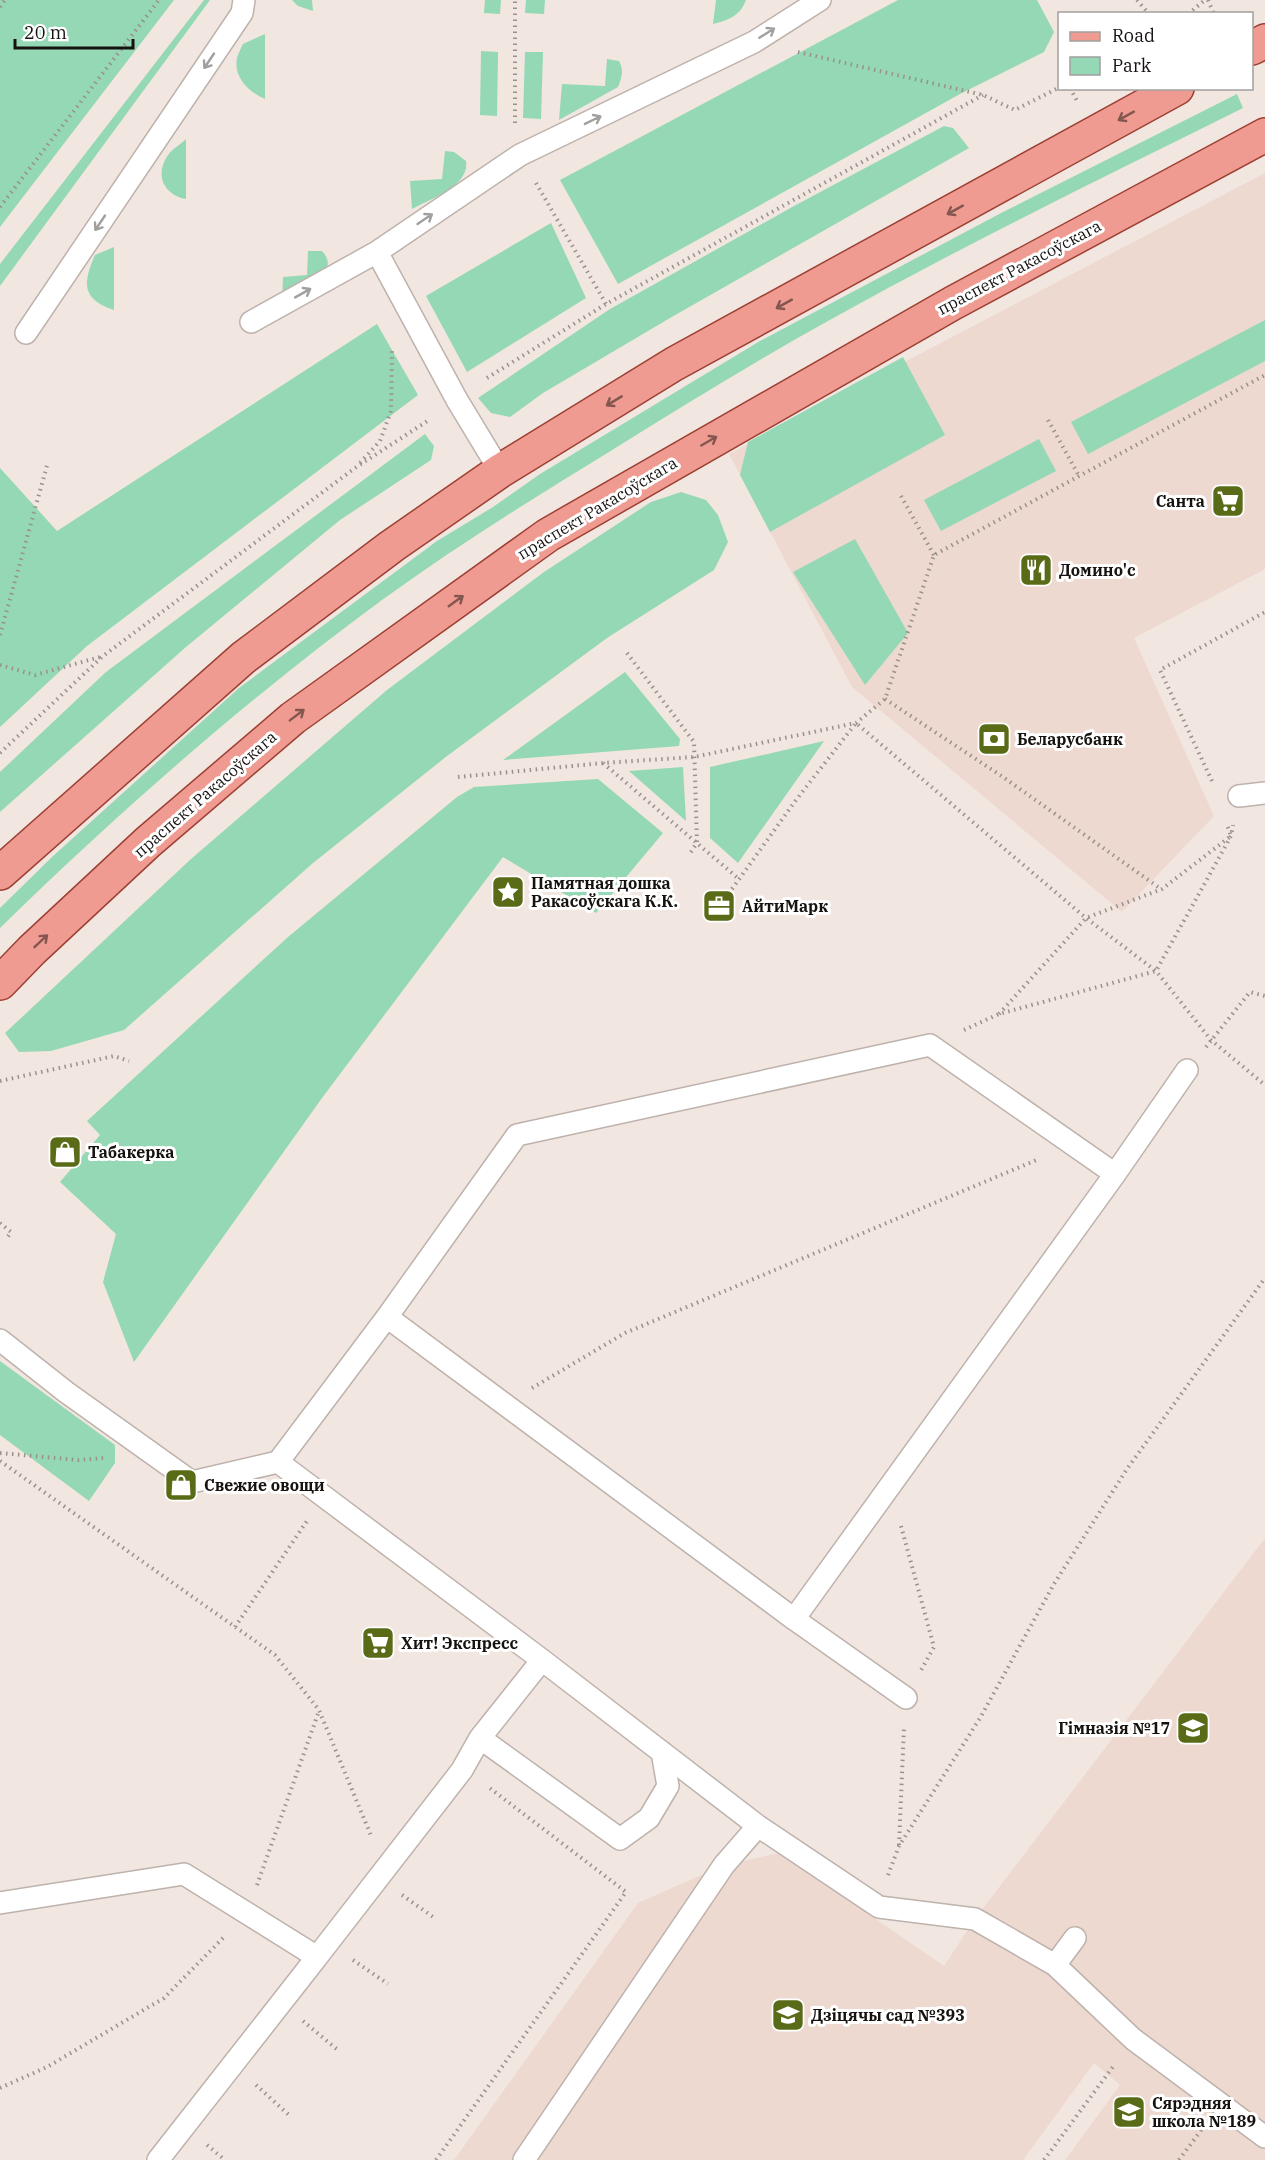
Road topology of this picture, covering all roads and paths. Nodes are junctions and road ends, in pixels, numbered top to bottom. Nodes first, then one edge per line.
1 (5, 0) edge
2 (159, 0) edge
3 (244, 0) edge
4 (820, 0) edge
5 (1137, 0) edge
6 (1206, 0) edge
7 (0, 7) edge
8 (1147, 12) edge
9 (1191, 12) edge
10 (754, 42) junction
11 (1058, 88) edge
12 (1173, 90) edge
13 (982, 95) junction
14 (1265, 135) edge
15 (0, 207) edge
16 (377, 252) junction
17 (251, 322) dead end
18 (26, 333) dead end
19 (392, 346) dead end
20 (1265, 375) edge
21 (487, 378) dead end
22 (429, 420) dead end
23 (1048, 420) dead end
24 (48, 462) dead end
25 (355, 468) junction
26 (500, 471) junction
27 (1079, 476) junction
28 (901, 496) dead end
29 (934, 555) junction
30 (1265, 612) edge
31 (0, 635) edge
32 (627, 653) dead end
33 (103, 657) junction
34 (0, 665) edge
35 (885, 699) junction
36 (856, 723) junction
37 (0, 753) edge
38 (694, 757) junction
39 (603, 763) junction
40 (458, 777) dead end
41 (1214, 786) dead end
42 (1265, 793) edge
43 (1239, 796) joint
44 (1225, 816) dead end
45 (1231, 836) junction
46 (697, 843) junction
47 (689, 855) dead end
48 (0, 873) edge
49 (739, 879) junction
50 (732, 889) dead end
51 (1162, 889) junction
52 (1086, 918) junction
53 (1156, 971) junction
54 (0, 983) edge
55 (1265, 996) edge
56 (999, 1014) junction
57 (1211, 1040) junction
58 (930, 1045) junction
59 (129, 1061) dead end
60 (1187, 1070) joint
61 (0, 1081) edge
62 (1265, 1085) edge
63 (1074, 1144) junction
64 (1115, 1174) junction
65 (0, 1223) edge
66 (7, 1238) dead end
67 (387, 1317) junction
68 (0, 1340) edge
69 (506, 1403) junction
70 (0, 1453) edge
71 (153, 1454) junction
72 (0, 1461) edge
73 (278, 1462) junction
74 (310, 1517) dead end
75 (794, 1619) junction
76 (235, 1627) junction
77 (542, 1660) junction
78 (906, 1698) dead end
79 (319, 1710) junction
80 (480, 1737) junction
81 (662, 1752) junction
82 (486, 1785) dead end
83 (758, 1826) junction
84 (384, 1868) junction
85 (394, 1889) dead end
86 (0, 1903) edge
87 (246, 1914) junction
88 (436, 1919) dead end
89 (1075, 1938) dead end
90 (345, 1955) dead end
91 (317, 1957) junction
92 (1055, 1965) junction
93 (388, 1984) dead end
94 (298, 2017) dead end
95 (1133, 2039) junction
96 (339, 2051) dead end
97 (251, 2080) dead end
98 (0, 2088) edge
99 (1222, 2104) junction
100 (290, 2116) dead end
101 (1265, 2137) edge
102 (204, 2142) dead end
103 (158, 2160) edge
104 (225, 2160) edge
105 (436, 2160) edge
106 (524, 2160) edge
107 (1044, 2160) edge
108 (1179, 2160) edge

1 - 7 path
2 - 15 path
3 -> 18 lane
10 -> 4 lane
5 - 8 path
6 - 9 path
10 - 13 path
16 -> 10 lane
11 - 13 path
12 -> 26 main road
13 - 21 path
54 -> 14 main road, праспект Ракасоўскага
17 -> 16 lane
16 - 26 lane
19 - 25 path
20 - 27 path
22 - 25 path
23 - 27 path
24 - 31 path
25 - 33 path
26 - 48 main road
27 - 29 path
28 - 29 path
29 - 35 path
30 - 41 path
32 - 38 path
33 - 34 path
33 - 37 path
35 - 36 path
35 - 51 path
36 - 38 path
36 - 49 path
36 - 52 path
38 - 39 path
38 - 46 path
39 - 40 path
39 - 46 path
42 - 43 lane
43 - 45 path
44 - 45 path
45 - 51 path
45 - 53 path
46 - 47 path
46 - 49 path
49 - 50 path
51 - 52 path
52 - 53 path
52 - 56 path
53 - 56 path
53 - 57 path
55 - 57 path
56 - 58 path
57 - 60 path
57 - 62 path
58 - 63 lane
58 - 67 lane
59 - 61 path
60 - 64 lane
63 - 64 lane
63 - 69 path
64 - 75 lane
65 - 66 path
67 - 69 lane
67 - 73 lane
68 - 71 lane
69 - 75 lane
70 - 71 path
71 - 73 lane
72 - 76 path
73 - 77 lane
74 - 76 path
75 - 78 lane
76 - 79 path
77 - 80 lane
77 - 81 lane
79 - 84 path
79 - 87 path
80 - 81 lane
80 - 84 lane
81 - 83 lane
82 - 105 path
83 - 92 lane
83 - 106 lane
84 - 91 lane
85 - 88 path
86 - 87 lane
87 - 91 lane
87 - 98 path
89 - 92 lane
90 - 93 path
91 - 103 lane
92 - 95 lane
94 - 96 path
95 - 99 lane
95 - 107 path
97 - 100 path
99 - 101 lane
99 - 108 path
102 - 104 path

